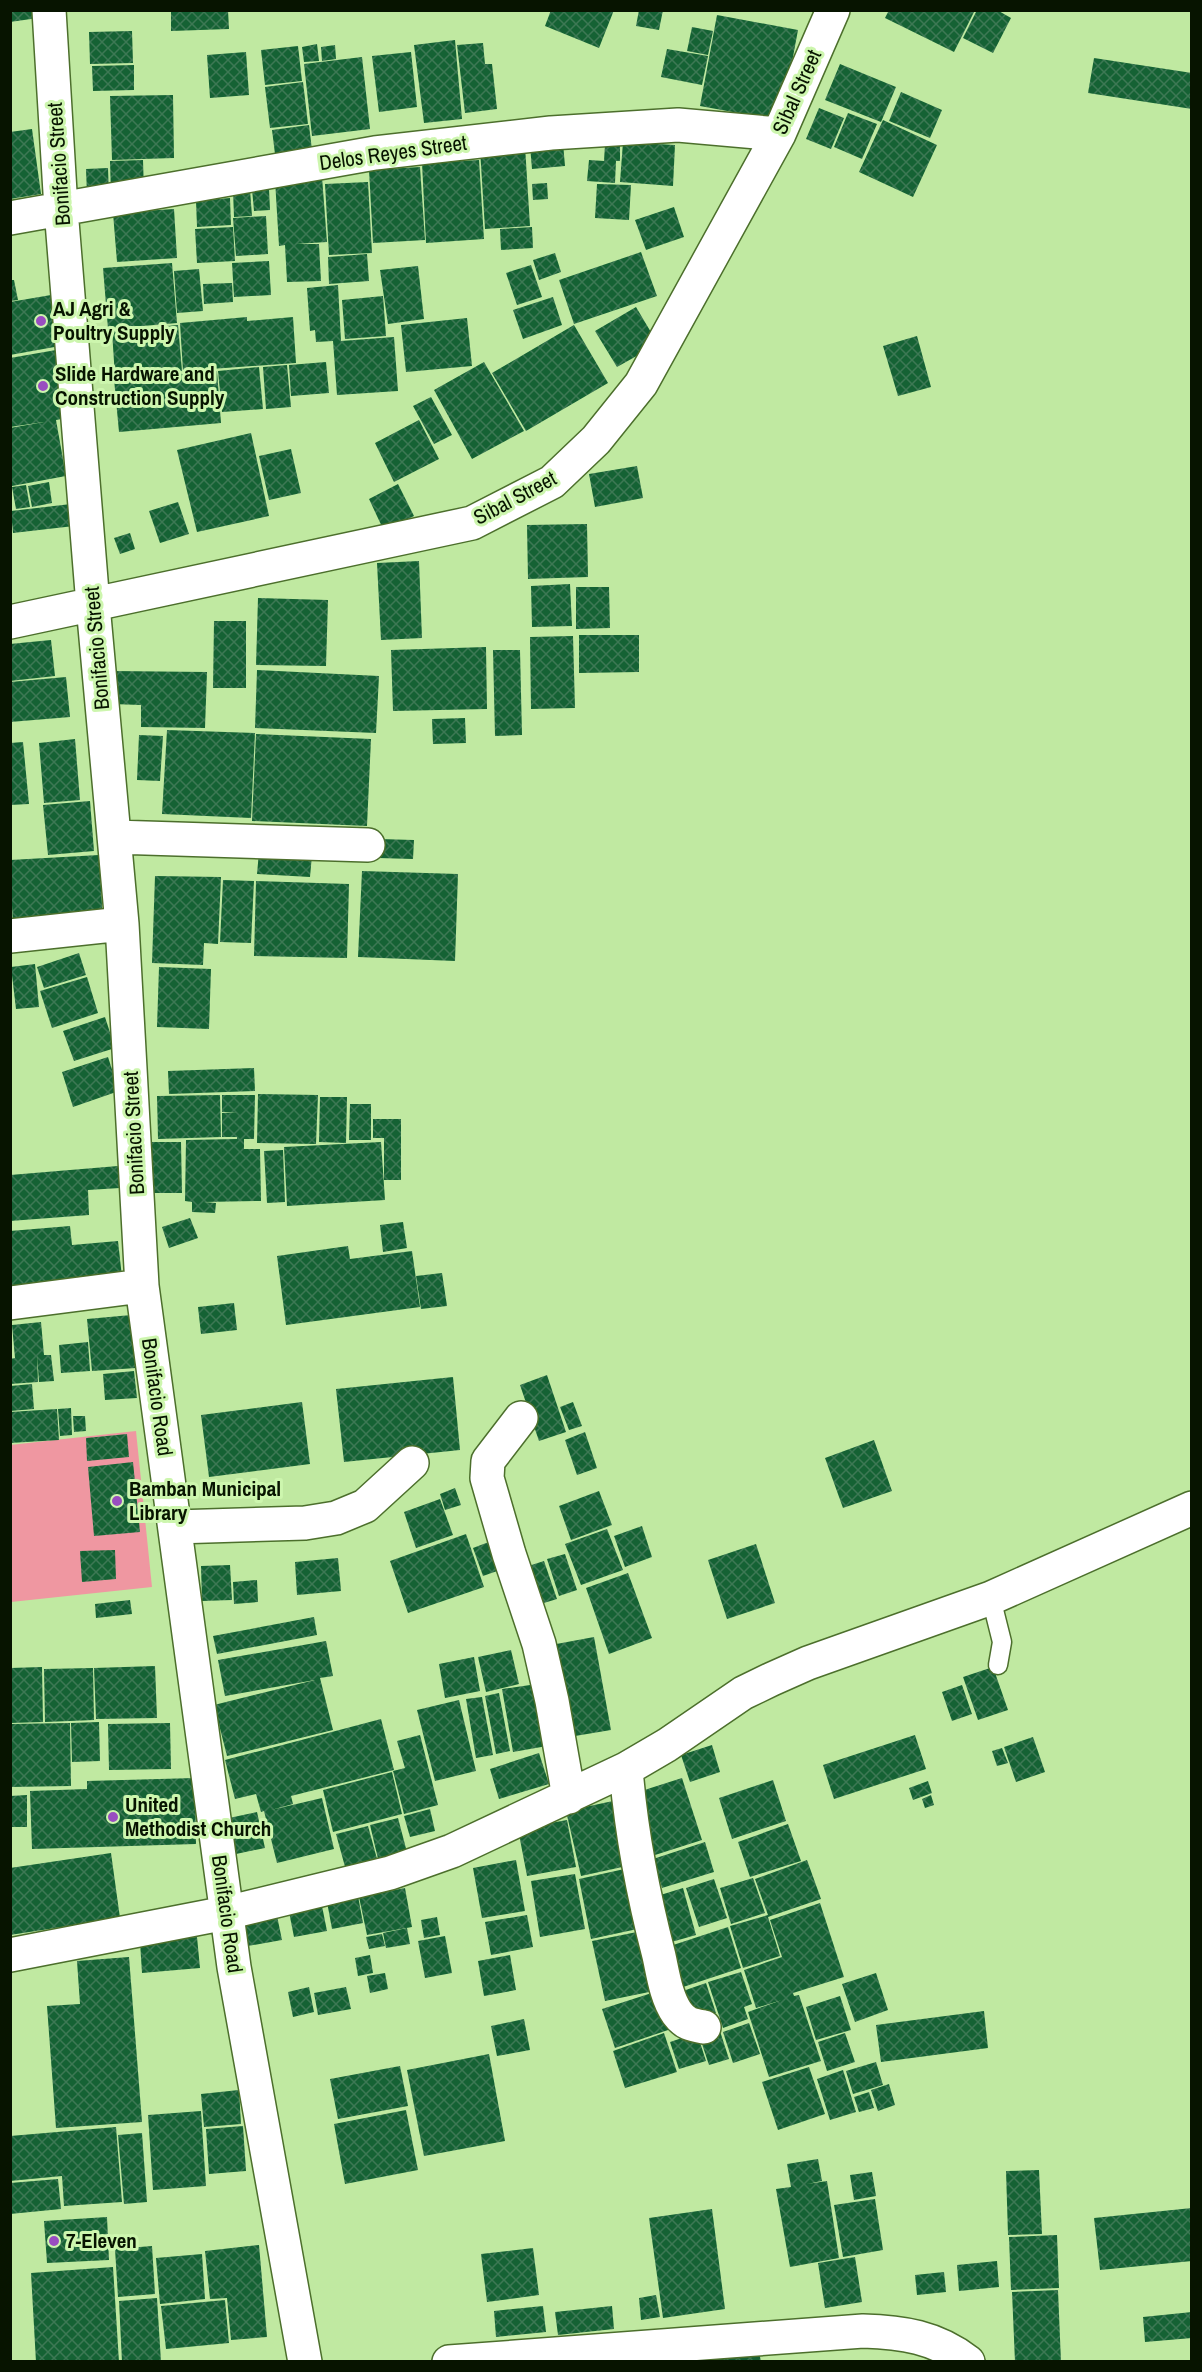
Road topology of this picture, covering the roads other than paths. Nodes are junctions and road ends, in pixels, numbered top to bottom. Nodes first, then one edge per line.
1 (49, 10) edge
2 (833, 10) edge
3 (780, 134) junction
4 (62, 209) junction
5 (10, 218) edge
6 (93, 605) junction
7 (10, 622) edge
8 (114, 837) junction
9 (368, 845) dead end
10 (122, 924) junction
11 (10, 936) edge
12 (142, 1286) junction
13 (10, 1303) edge
14 (521, 1418) dead end
15 (412, 1463) dead end
16 (1191, 1508) edge
17 (175, 1527) junction
18 (991, 1598) junction
19 (998, 1665) dead end
20 (626, 1769) junction
21 (568, 1797) junction
22 (226, 1913) junction
23 (10, 1954) edge
24 (704, 2027) dead end
25 (305, 2361) edge
26 (448, 2361) edge
27 (968, 2361) edge

1 - 4 street, Bonifacio Street
2 - 3 street, Sibal Street
3 - 4 street, Delos Reyes Street
3 - 6 street, Sibal Street
4 - 5 street, Delos Reyes Street
4 - 6 street, Bonifacio Street
6 - 7 street, Sibal Street
6 - 8 street, Bonifacio Street
8 - 9 street
8 - 10 street, Bonifacio Street
10 - 11 street
10 - 12 street, Bonifacio Street
12 - 13 street
12 - 17 street, Bonifacio Road
14 - 21 street
15 - 17 street
16 - 18 street
17 - 22 street, Bonifacio Road
18 - 19 lane
18 - 20 street
20 - 21 street
20 - 24 street
21 - 22 street
22 - 23 street
22 - 25 street, Bonifacio Road
26 - 27 street

